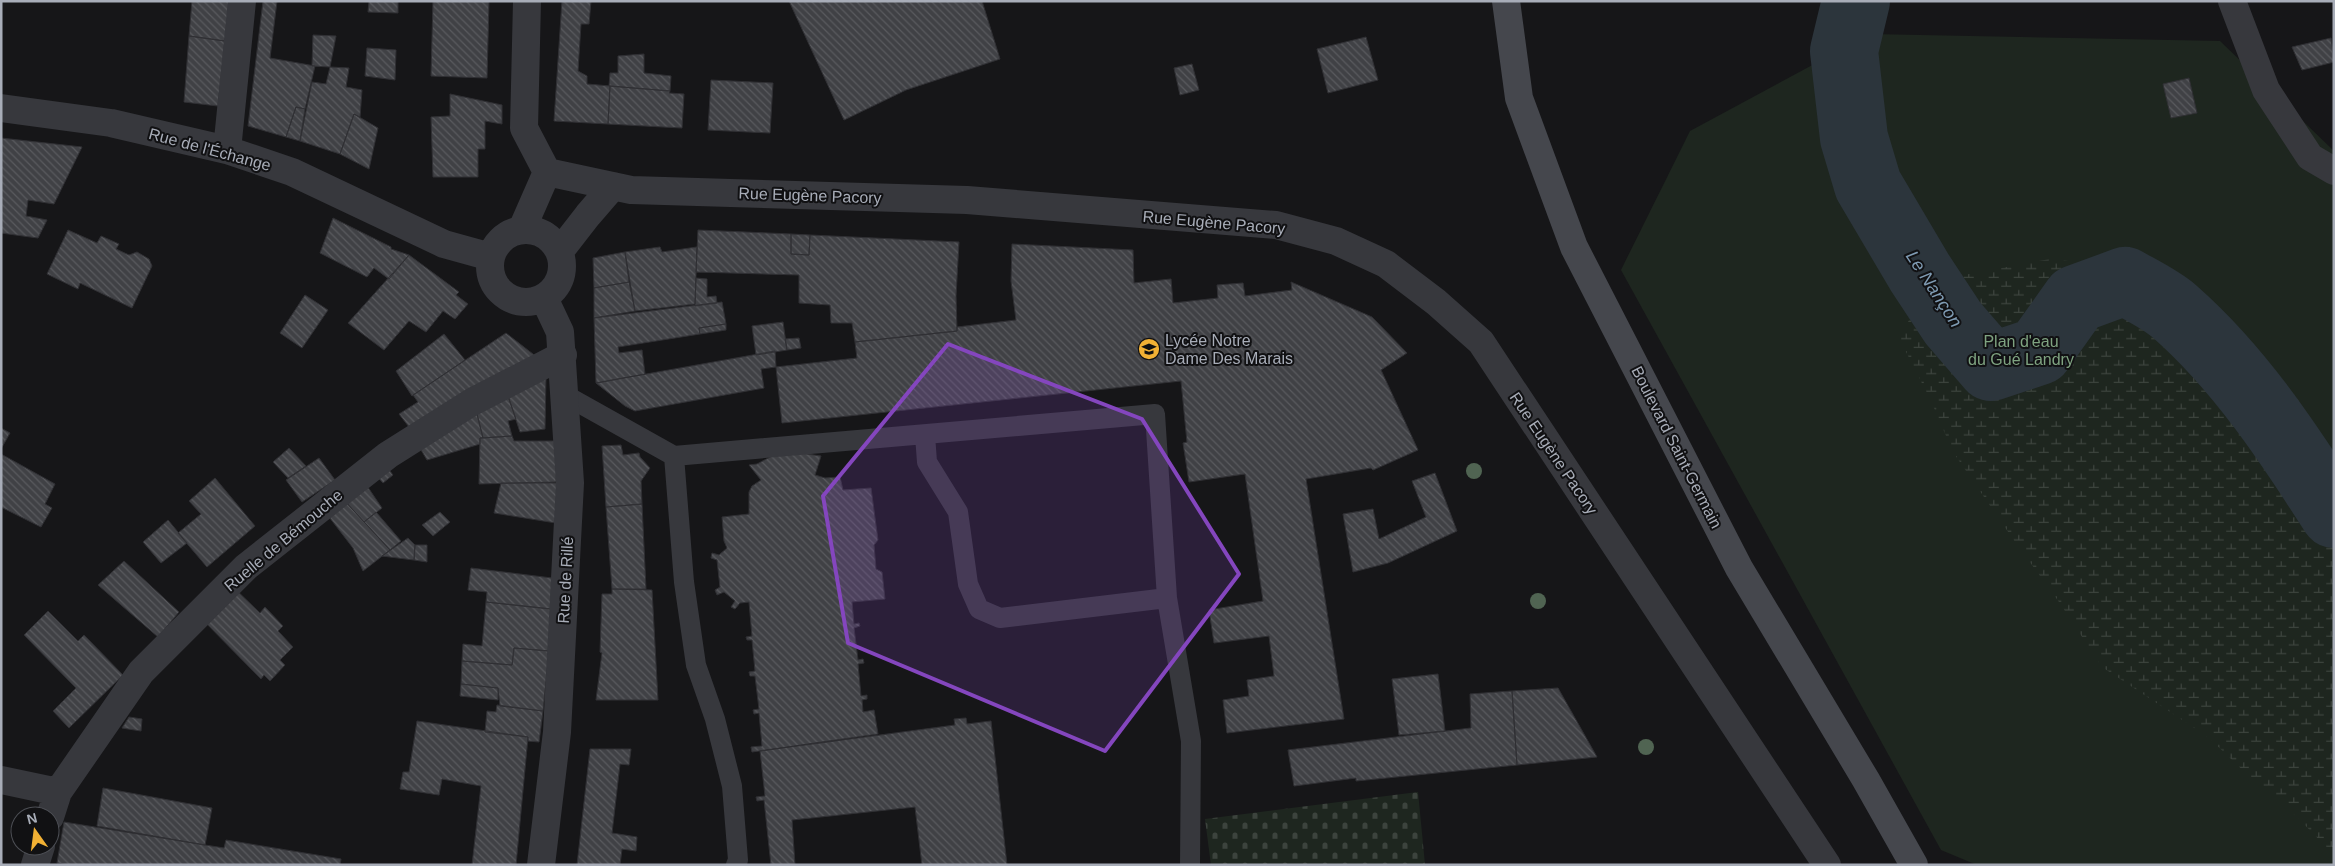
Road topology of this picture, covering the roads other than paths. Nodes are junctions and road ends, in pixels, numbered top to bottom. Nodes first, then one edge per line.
1 (242, 1) edge
2 (527, 1) edge
3 (1506, 1) edge
4 (2232, 1) edge
5 (1, 108) edge
6 (227, 150) junction
7 (2334, 171) edge
8 (547, 172) junction
9 (613, 186) junction
10 (522, 229) junction
11 (560, 251) junction
12 (491, 257) junction
13 (544, 298) junction
14 (563, 355) junction
15 (565, 395) junction
16 (925, 435) junction
17 (674, 456) junction
18 (1167, 598) junction
19 (1, 780) edge
20 (54, 804) edge
21 (541, 865) edge
22 (736, 865) edge
23 (1190, 865) edge
24 (1827, 865) edge
25 (1914, 865) edge

1 - 6 street
2 - 8 street
3 - 25 main road, Boulevard Saint-Germain
4 - 7 street
5 - 6 street, Rue de l'Échange
6 - 12 street, Rue de l'Échange
8 - 9 street, Rue Eugène Pacory
8 - 10 street
9 - 11 street
9 - 24 street, Rue Eugène Pacory
10 - 11 street
10 - 12 street
11 - 13 street
12 - 13 street
13 - 14 street, Rue de Rillé
14 - 15 street, Rue de Rillé
14 - 20 street, Ruelle de Bémouche
15 - 17 lane
15 - 21 street, Rue de Rillé
16 - 17 lane
16 - 18 lane
16 - 18 lane
17 - 22 lane
18 - 23 lane
19 - 20 street

